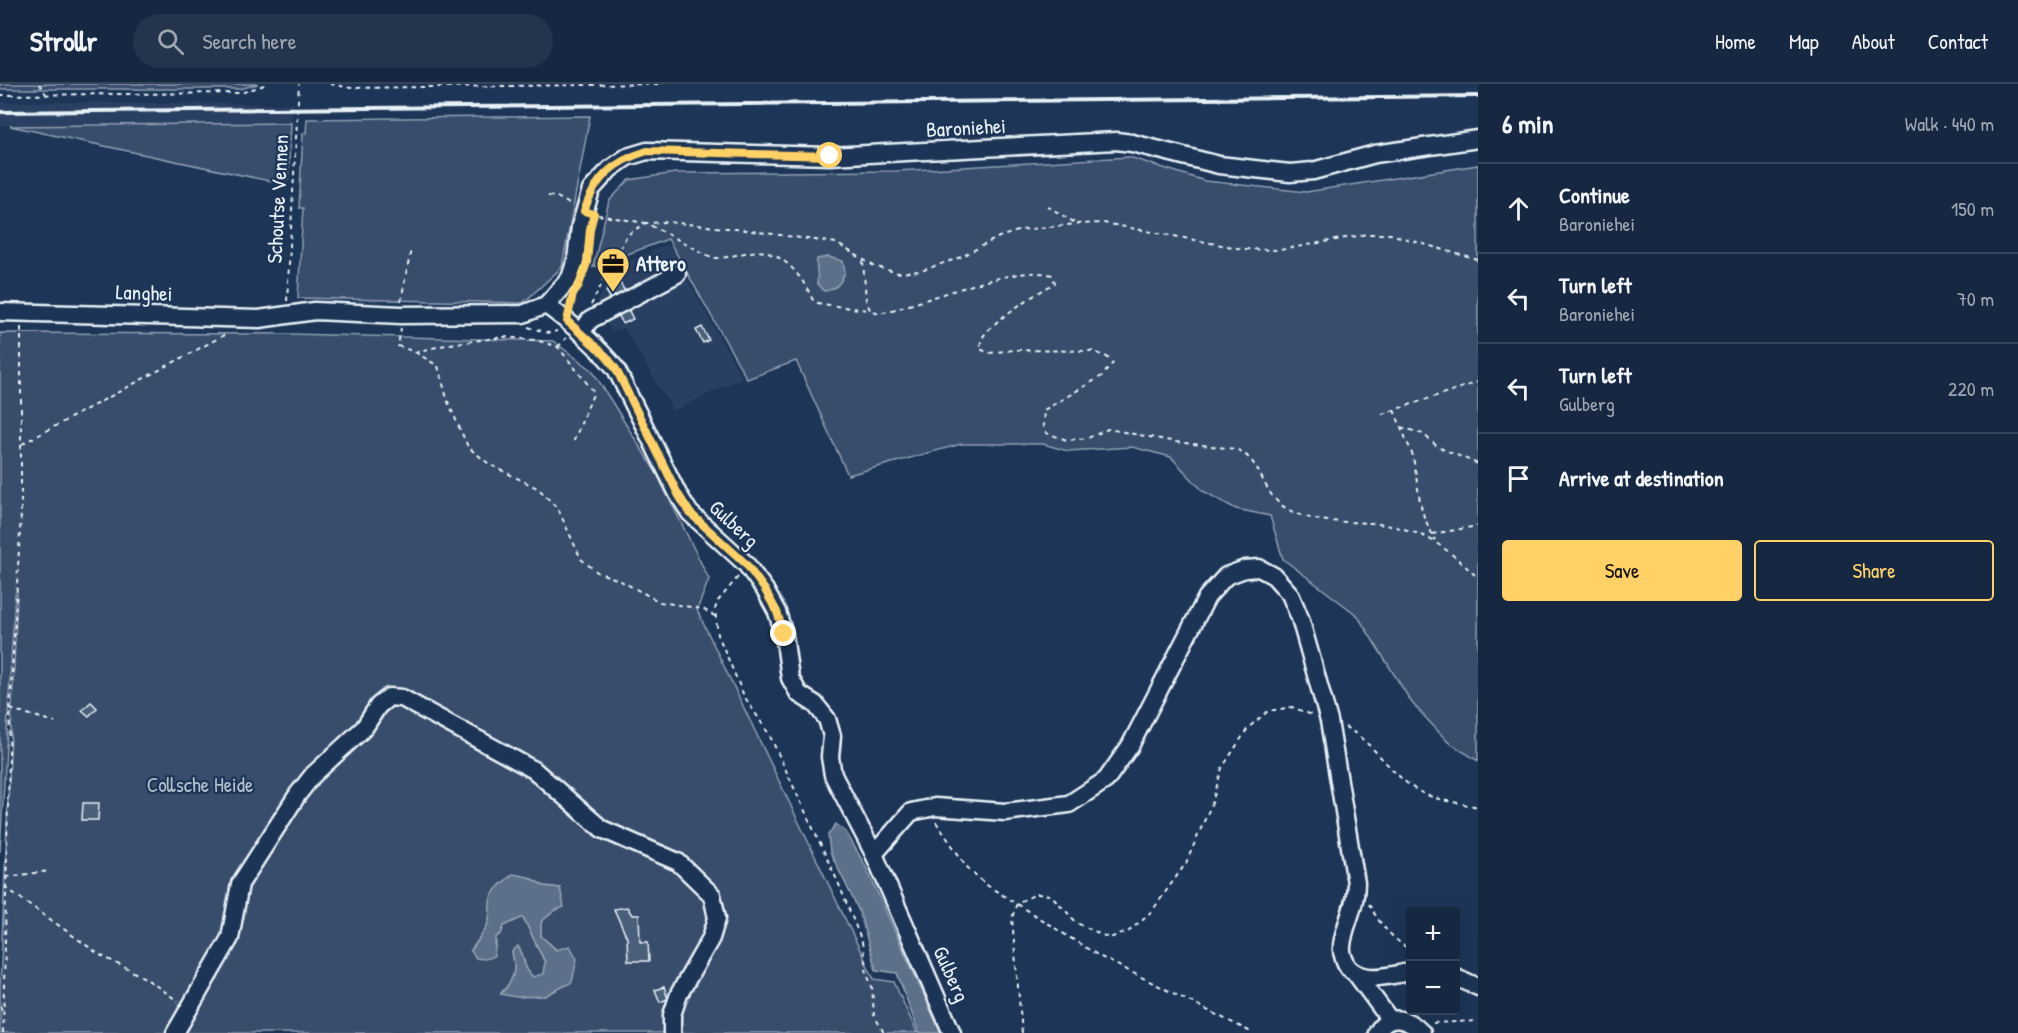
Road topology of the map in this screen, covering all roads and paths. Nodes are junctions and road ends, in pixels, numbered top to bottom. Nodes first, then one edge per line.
1 (39, 84) edge
2 (267, 84) edge
3 (299, 84) edge
4 (330, 84) edge
5 (663, 84) edge
6 (46, 94) junction
7 (0, 95) edge
8 (1478, 139) edge
9 (548, 196) dead end
10 (1047, 206) dead end
11 (584, 211) junction
12 (646, 223) junction
13 (1077, 224) junction
14 (411, 249) dead end
15 (1478, 260) edge
16 (863, 261) junction
17 (676, 274) dead end
18 (546, 305) junction
19 (870, 310) junction
20 (0, 312) edge
21 (287, 315) junction
22 (401, 315) junction
23 (21, 324) dead end
24 (586, 326) junction
25 (234, 330) dead end
26 (415, 352) junction
27 (1478, 382) edge
28 (1394, 410) junction
29 (1382, 414) dead end
30 (1401, 428) junction
31 (21, 444) junction
32 (572, 445) dead end
33 (1478, 464) edge
34 (1478, 526) edge
35 (1432, 534) junction
36 (1435, 540) junction
37 (746, 564) junction
38 (1478, 578) edge
39 (716, 617) junction
40 (10, 710) junction
41 (1329, 721) junction
42 (55, 722) dead end
43 (1478, 807) edge
44 (923, 810) junction
45 (874, 854) junction
46 (49, 871) dead end
47 (6, 877) junction
48 (1356, 883) junction
49 (5, 887) junction
50 (1017, 903) junction
51 (1406, 947) edge
52 (1406, 973) edge
53 (1357, 975) junction
54 (1460, 979) edge
55 (1478, 987) edge
56 (0, 1006) edge
57 (189, 1009) junction
58 (3, 1012) junction
59 (1390, 1020) junction
60 (1478, 1021) edge
61 (1417, 1028) edge
62 (3, 1033) edge
63 (176, 1033) edge
64 (672, 1033) edge
65 (884, 1033) edge
66 (952, 1033) edge
67 (1022, 1033) edge
68 (1253, 1033) edge
69 (1377, 1033) edge

1 - 6 path
2 - 6 path
3 - 21 path, Schoutse Vennen
4 - 5 path
6 - 7 path
8 - 11 street, Baroniehei
9 - 11 path
10 - 13 path
11 - 12 path
11 - 18 street, Baroniehei
12 - 16 path
12 - 19 path
12 - 24 path
13 - 15 path
13 - 16 path
14 - 22 path
16 - 19 path
17 - 24 street
18 - 22 street
18 - 24 street, Gulberg
19 - 36 path
20 - 21 street, Langhei
21 - 22 street
22 - 26 path
23 - 31 path
24 - 37 street, Gulberg
25 - 31 path
26 - 32 path
26 - 39 path
27 - 28 path
28 - 29 path
28 - 30 path
30 - 33 path
30 - 35 path
31 - 40 path
34 - 35 path
35 - 36 path
36 - 38 path
37 - 39 path
37 - 45 street, Gulberg
39 - 65 path
40 - 42 path
40 - 47 path
41 - 43 path
41 - 44 street
41 - 48 street
41 - 50 path
44 - 45 street
44 - 50 path
45 - 66 street, Gulberg
46 - 47 path
47 - 49 path
48 - 51 path
48 - 53 street
49 - 57 path
49 - 58 path
50 - 67 path
50 - 68 path
52 - 53 street
53 - 59 street
54 - 55 street
56 - 58 path
57 - 63 street
57 - 64 street
58 - 62 path
59 - 61 street
59 - 69 street
60 - 61 path

